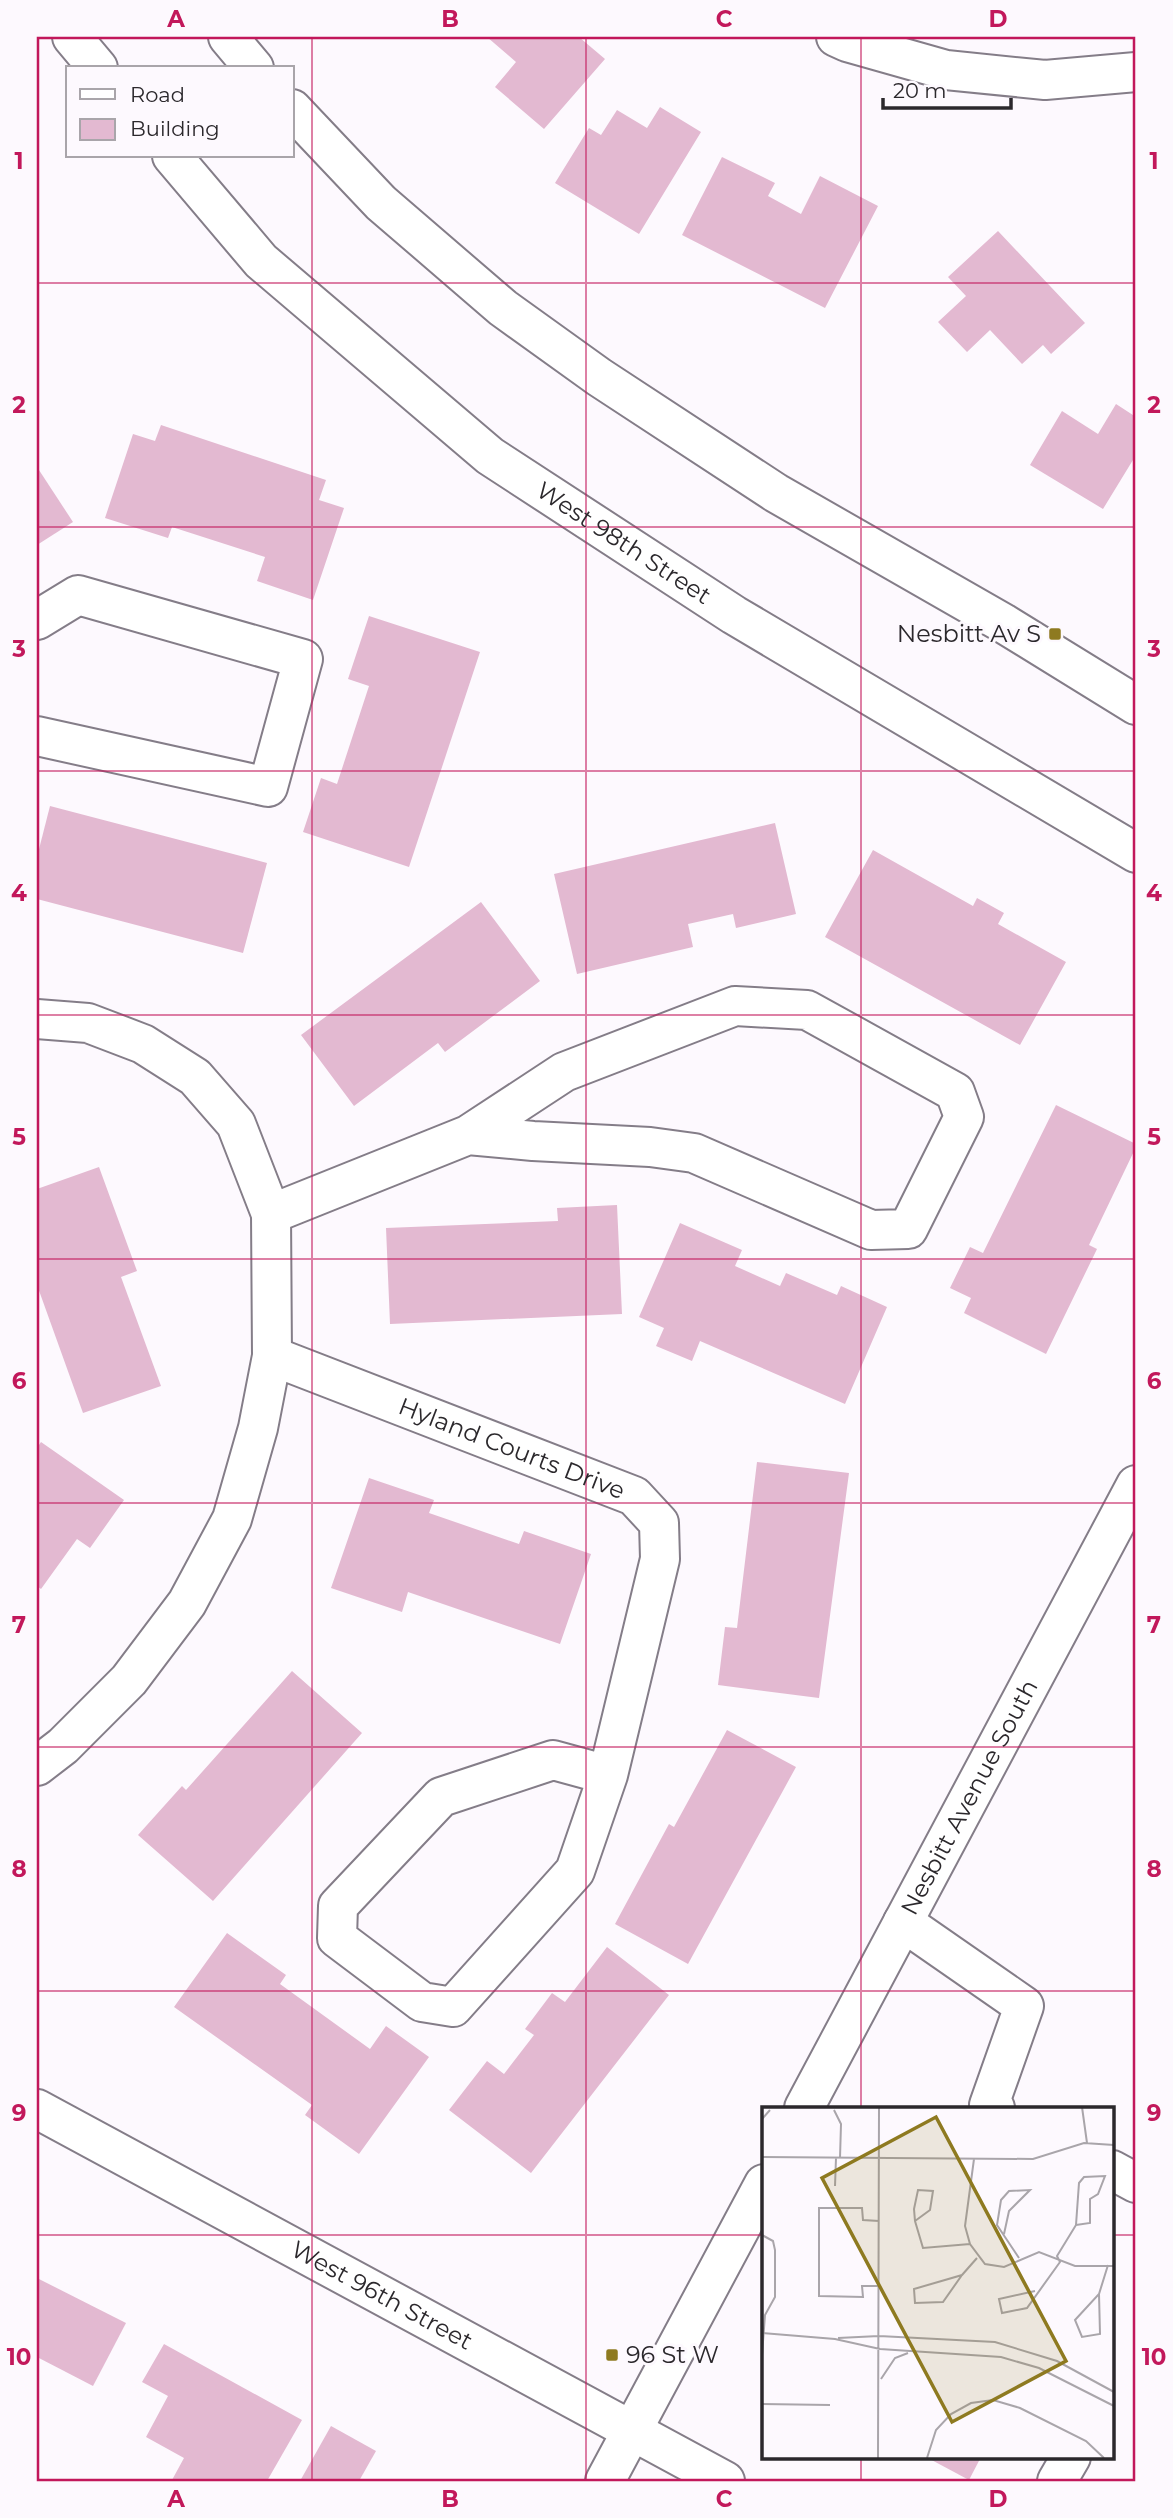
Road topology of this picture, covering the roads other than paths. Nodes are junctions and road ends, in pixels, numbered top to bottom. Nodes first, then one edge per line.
1 (72, 37) edge
2 (228, 37) edge
3 (836, 37) edge
4 (96, 66) edge
5 (252, 66) edge
6 (1136, 72) edge
7 (294, 111) edge
8 (174, 158) edge
9 (37, 621) edge
10 (1136, 705) edge
11 (37, 736) edge
12 (1136, 853) edge
13 (37, 1019) edge
14 (468, 1135) junction
15 (271, 1214) junction
16 (272, 1356) junction
17 (1136, 1485) edge
18 (37, 1766) edge
19 (608, 1775) junction
20 (903, 1922) junction
21 (805, 2107) edge
22 (992, 2107) edge
23 (37, 2109) edge
24 (1114, 2171) edge
25 (1136, 2183) edge
26 (762, 2188) edge
27 (632, 2431) junction
28 (1070, 2458) edge
29 (605, 2481) edge
30 (725, 2481) edge
31 (1057, 2481) edge

1 - 4 street
2 - 5 street
3 - 6 street
7 - 10 street
8 - 12 street, West 98th Street
9 - 11 street
13 - 15 street
14 - 14 street
14 - 15 street
15 - 16 street
16 - 18 street
16 - 19 street, Hyland Courts Drive
17 - 20 street, Nesbitt Avenue South
19 - 19 street, Hyland Courts Drive
20 - 21 street, Nesbitt Avenue South
20 - 22 street
23 - 27 street, West 96th Street
24 - 25 street
26 - 27 street
27 - 29 street
27 - 30 street, West 96th Street
28 - 31 street

